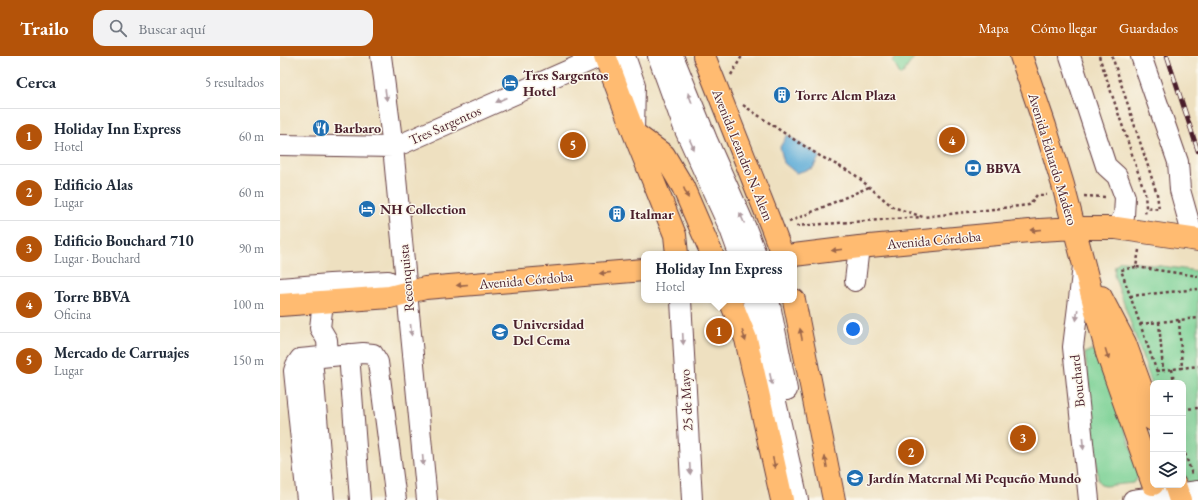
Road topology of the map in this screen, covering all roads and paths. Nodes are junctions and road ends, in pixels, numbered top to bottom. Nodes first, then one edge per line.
1 (381, 56) edge
2 (600, 56) edge
3 (605, 56) edge
4 (625, 56) edge
5 (658, 56) edge
6 (673, 56) edge
7 (704, 56) edge
8 (742, 56) edge
9 (1021, 56) edge
10 (1070, 56) edge
11 (1099, 56) edge
12 (1112, 56) edge
13 (1141, 56) edge
14 (729, 79) dead end
15 (739, 102) dead end
16 (634, 133) junction
17 (280, 145) edge
18 (393, 147) junction
19 (869, 187) junction
20 (1066, 196) junction
21 (1125, 197) junction
22 (1146, 207) junction
23 (923, 217) junction
24 (789, 222) dead end
25 (796, 226) dead end
26 (1075, 228) junction
27 (1116, 228) junction
28 (1142, 232) junction
29 (1196, 240) edge
30 (859, 247) junction
31 (677, 251) edge
32 (711, 251) edge
33 (738, 251) edge
34 (755, 251) edge
35 (781, 251) edge
36 (797, 255) edge
37 (1083, 262) junction
38 (1136, 267) junction
39 (641, 270) edge
40 (1198, 276) edge
41 (855, 281) dead end
42 (280, 288) edge
43 (1198, 289) edge
44 (408, 292) junction
45 (1130, 296) junction
46 (323, 302) junction
47 (681, 303) edge
48 (731, 303) edge
49 (754, 303) edge
50 (770, 303) edge
51 (795, 303) edge
52 (280, 305) edge
53 (1198, 318) edge
54 (1179, 320) junction
55 (1159, 322) junction
56 (1140, 324) junction
57 (349, 354) junction
58 (320, 357) junction
59 (1198, 366) edge
60 (1182, 368) junction
61 (1172, 369) junction
62 (1156, 370) junction
63 (1163, 370) junction
64 (1158, 377) dead end
65 (1174, 380) edge
66 (1198, 408) edge
67 (1186, 410) edge
68 (1152, 416) edge
69 (1184, 452) edge
70 (1198, 474) edge
71 (1169, 492) edge
72 (307, 500) edge
73 (324, 500) edge
74 (360, 500) edge
75 (396, 500) edge
76 (427, 500) edge
77 (692, 500) edge
78 (782, 500) edge
79 (798, 500) edge
80 (810, 500) edge
81 (834, 500) edge
82 (1089, 500) edge
83 (1132, 500) edge

1 -> 18 street, Reconquista
2 -> 18 street, Tres Sargentos
3 - 16 main road
4 - 16 street
5 -> 33 street
34 -> 6 street
7 - 35 main road, Avenida Leandro N. Alem
8 - 14 path
9 - 20 main road, Avenida Eduardo Madero
10 - 21 street
11 - 22 path
12 - 22 path
13 - 29 street
15 - 19 path
16 - 31 main road
16 -> 32 main road
17 - 18 street, Tres Sargentos
18 - 44 street, Reconquista
19 - 23 path
19 - 24 path
20 - 21 path
20 - 23 path
20 - 26 main road, Avenida Eduardo Madero
21 - 27 street
22 - 28 path
23 - 25 path
26 - 27 main road, Avenida Córdoba
26 -> 30 main road, Avenida Córdoba
26 - 37 main road, Avenida Eduardo Madero
27 - 28 main road, Avenida Córdoba
28 - 29 main road, Avenida Córdoba
28 - 38 path
30 -> 36 main road, Avenida Córdoba
30 - 41 street
37 - 68 main road, Avenida Eduardo Madero
37 -> 71 main road, Avenida Eduardo Madero
37 -> 82 street, Bouchard
38 - 40 path
38 - 45 path
39 -> 44 main road, Avenida Córdoba
42 - 44 street
43 - 45 path
44 - 46 main road, Avenida Córdoba
44 -> 76 street, Reconquista
45 - 56 path
46 - 52 main road, Avenida Córdoba
46 - 58 street
47 -> 77 street, 25 de Mayo
48 -> 78 main road
49 -> 79 street
50 - 80 street
81 -> 51 main road
53 - 54 path
54 - 55 path
54 - 60 path
55 - 56 path
55 - 63 path
56 - 62 path
57 - 58 street
57 - 74 street
57 - 75 street
58 - 72 street
58 - 73 street
59 - 60 path
60 - 61 path
61 - 63 path
61 - 65 path
62 - 63 path
62 - 64 path
66 - 67 path
69 - 70 path
71 - 83 street

